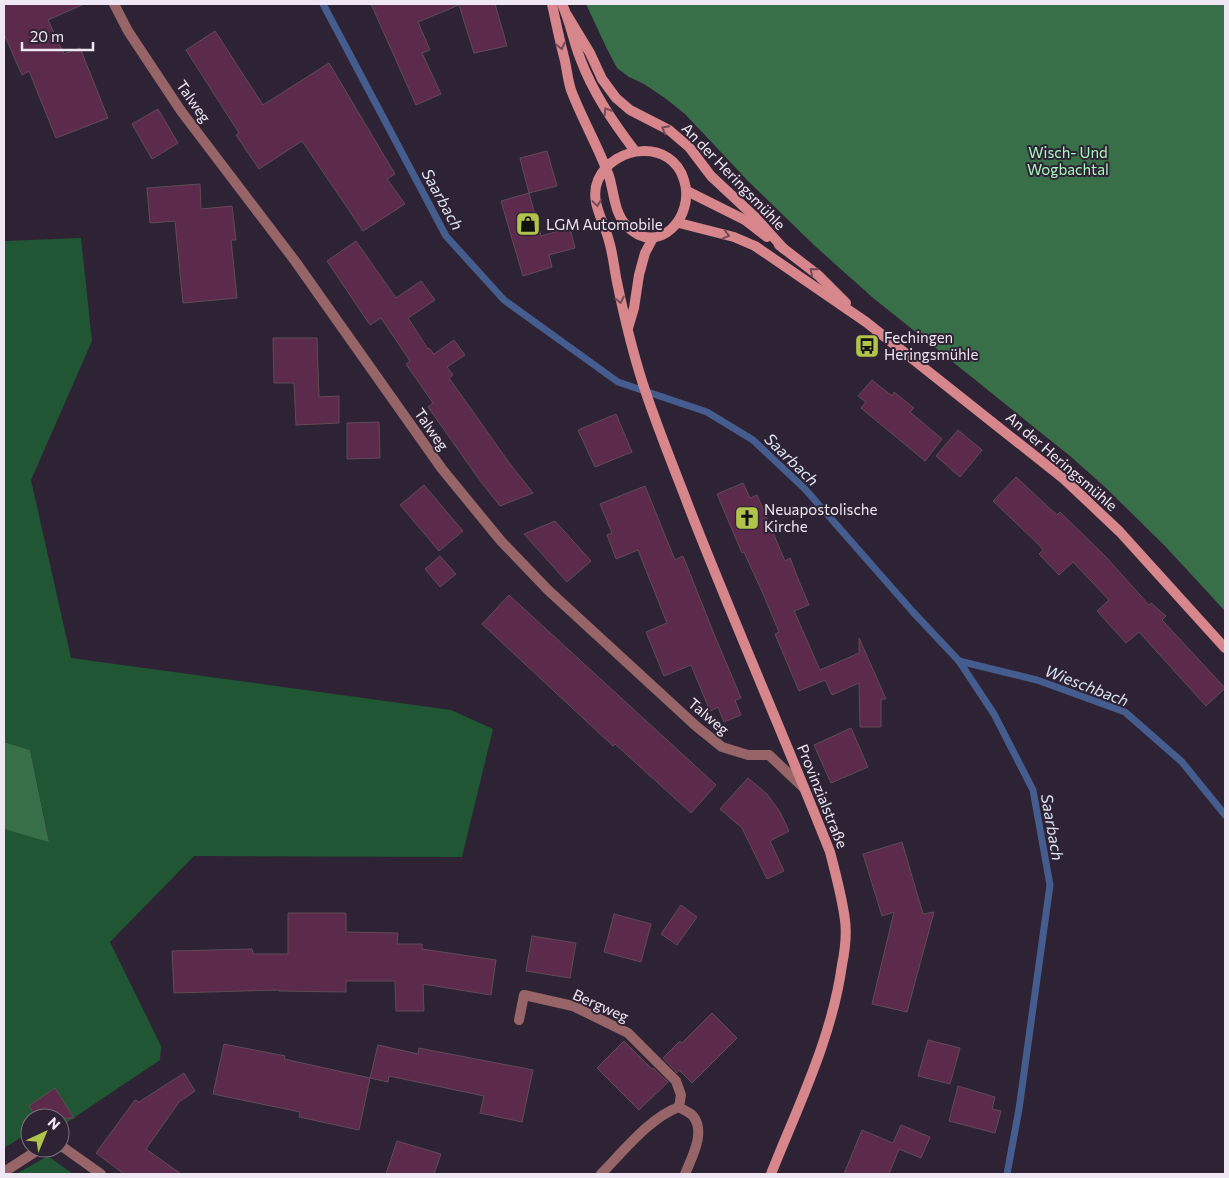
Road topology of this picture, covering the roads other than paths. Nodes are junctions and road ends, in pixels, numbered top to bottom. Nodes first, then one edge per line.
1 (114, 4) edge
2 (552, 4) edge
3 (562, 4) edge
4 (567, 15) junction
5 (635, 151) junction
6 (605, 166) junction
7 (687, 191) junction
8 (679, 222) junction
9 (652, 238) junction
10 (784, 249) junction
11 (860, 317) junction
12 (627, 330) junction
13 (1225, 648) edge
14 (805, 788) junction
15 (519, 1020) dead end
16 (679, 1107) junction
17 (70, 1153) edge
18 (26, 1158) edge
19 (4, 1172) edge
20 (101, 1174) edge
21 (601, 1174) edge
22 (685, 1174) edge
23 (770, 1174) edge

1 - 14 street, Talweg
2 -> 6 main road
3 - 4 main road
5 -> 4 main road
10 -> 4 main road, An der Heringsmühle
5 - 6 main road
5 - 7 main road
6 - 9 main road
6 -> 12 main road
7 - 8 main road
7 - 10 main road, An der Heringsmühle
8 - 9 main road
8 -> 11 main road, An der Heringsmühle
9 - 12 main road
11 -> 10 main road, An der Heringsmühle
11 - 13 main road, An der Heringsmühle
12 - 14 main road, Provinzialstraße
14 - 23 main road, Provinzialstraße
15 - 16 street, Bergweg
16 - 21 street
16 - 22 street
17 - 20 street
18 - 19 street

